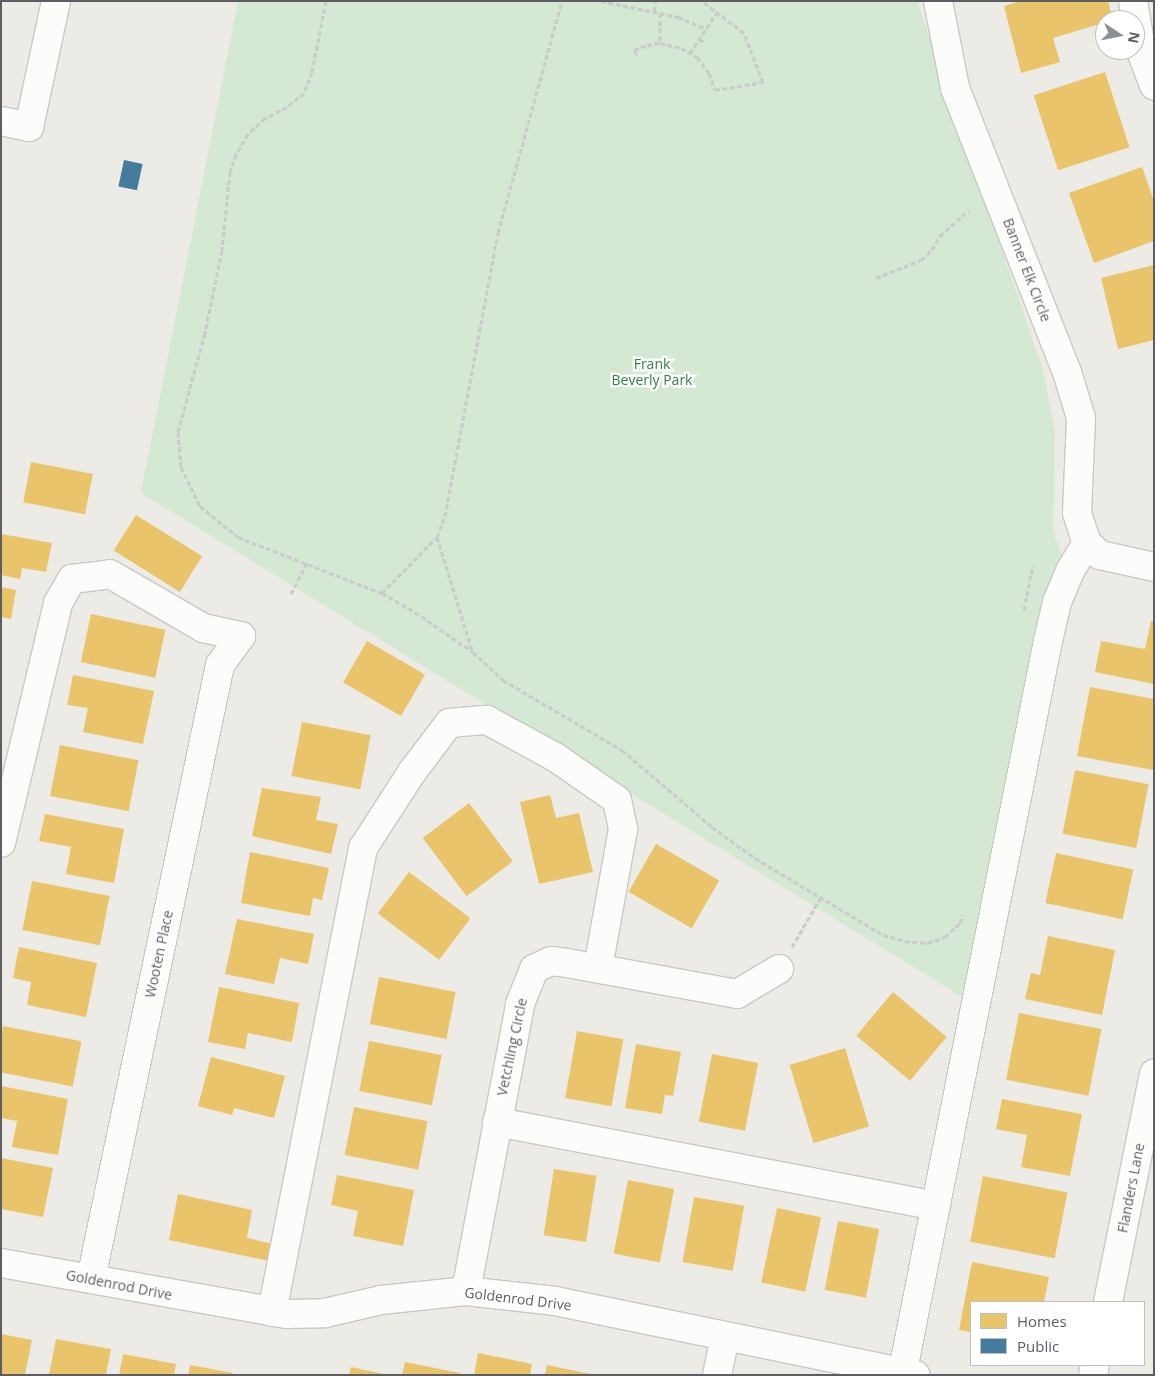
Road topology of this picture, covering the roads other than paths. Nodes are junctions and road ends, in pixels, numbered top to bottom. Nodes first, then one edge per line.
1 (56, 1) edge
2 (938, 1) edge
3 (1134, 1) edge
4 (1154, 86) edge
5 (1, 121) edge
6 (1087, 543) junction
7 (1154, 566) edge
8 (1, 843) edge
9 (598, 968) junction
10 (779, 969) dead end
11 (1154, 1074) edge
12 (497, 1122) junction
13 (936, 1206) junction
14 (1, 1263) edge
15 (91, 1279) junction
16 (466, 1291) junction
17 (1108, 1301) edge
18 (272, 1312) junction
19 (725, 1338) junction
20 (907, 1374) edge
21 (717, 1375) edge

1 - 5 street
2 - 6 street, Banner Elk Circle
3 - 4 street
6 - 7 street
6 - 13 street
8 - 15 street, Wooten Place
9 - 10 street, Vetchling Circle
9 - 12 street, Vetchling Circle
9 - 18 street
11 - 17 street, Flanders Lane
12 - 13 street
12 - 16 street, Vetchling Circle
13 - 20 street
14 - 15 street, Goldenrod Drive
15 - 18 street, Goldenrod Drive
16 - 18 street, Goldenrod Drive
16 - 19 street, Goldenrod Drive
19 - 20 street, Goldenrod Drive
19 - 21 street

